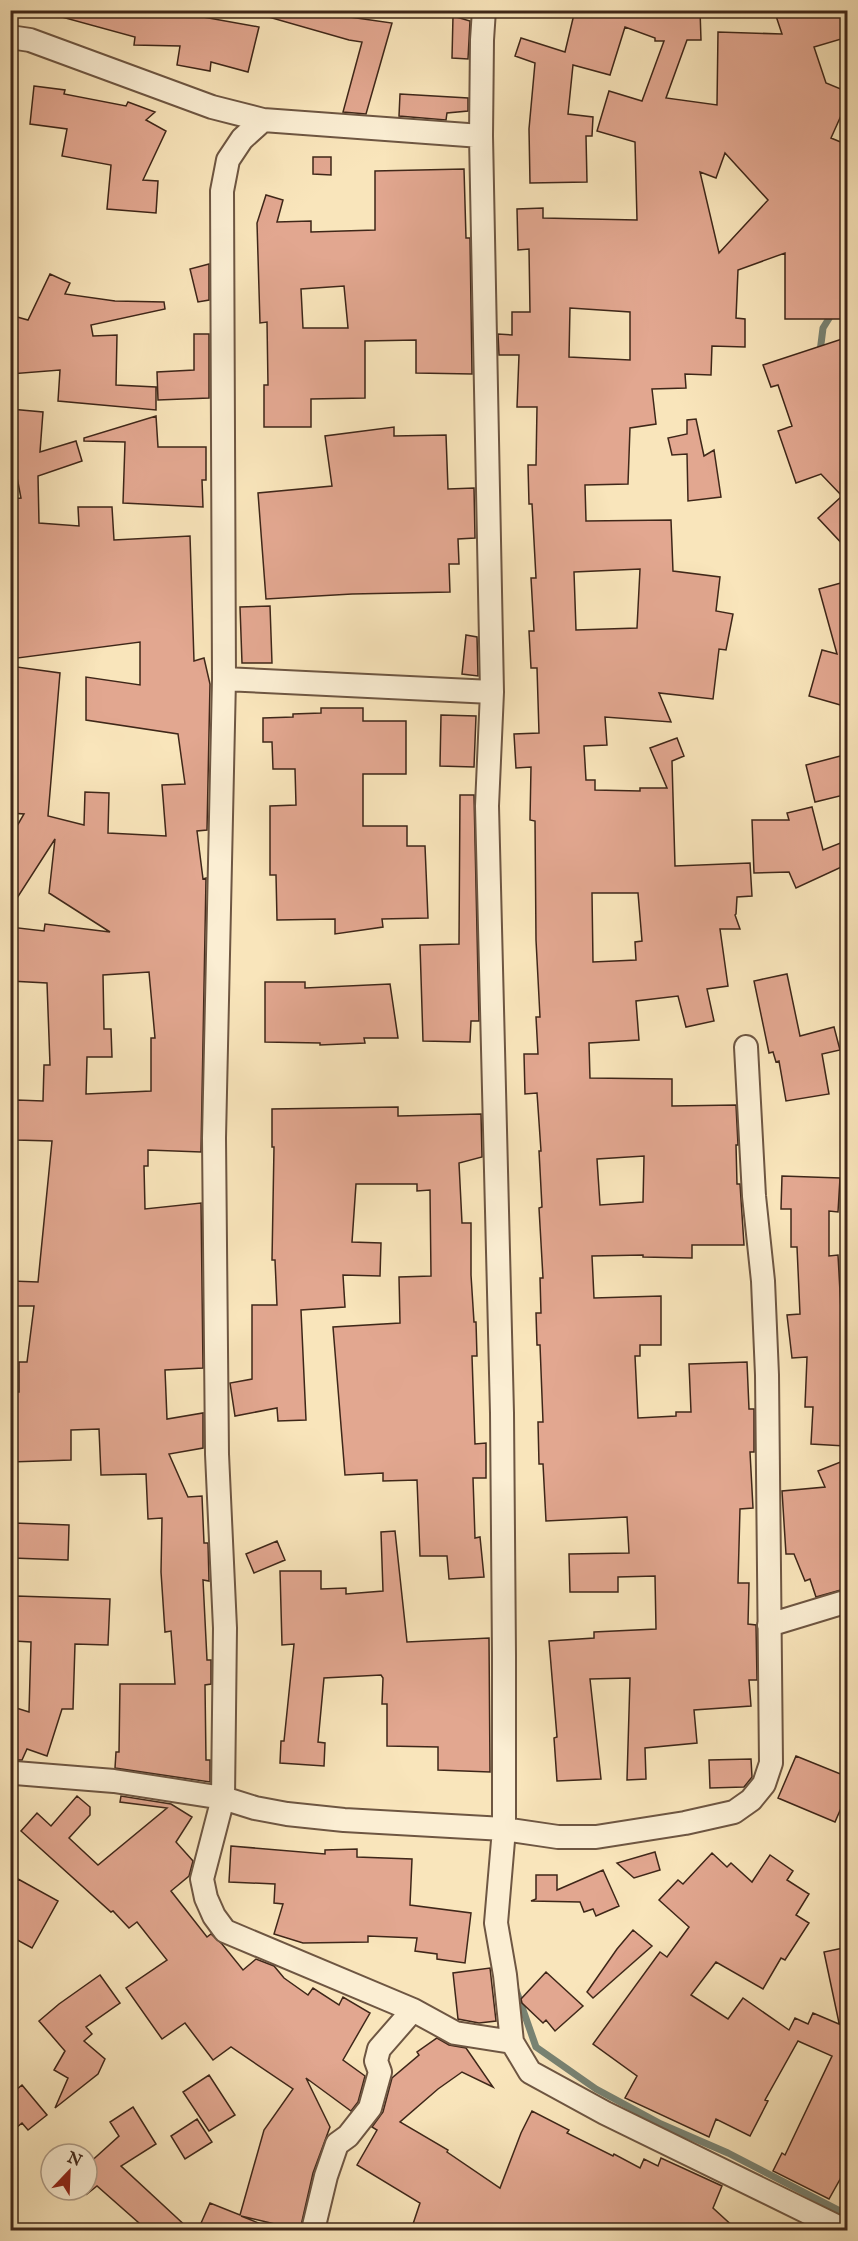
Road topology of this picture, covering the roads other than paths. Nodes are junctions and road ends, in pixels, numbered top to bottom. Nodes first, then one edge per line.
1 (484, 10) edge
2 (10, 37) edge
3 (263, 120) junction
4 (481, 136) junction
5 (225, 679) junction
6 (492, 693) junction
7 (746, 1047) dead end
8 (848, 1601) edge
9 (769, 1625) junction
10 (15, 1773) dead end
11 (223, 1798) junction
12 (504, 1829) junction
13 (413, 2010) junction
14 (512, 2042) junction
15 (313, 2230) edge
16 (844, 2230) edge

1 - 4 street
2 - 3 street
3 - 4 street
3 - 5 street
4 - 6 street
5 - 6 street
5 - 11 street
6 - 12 street
7 - 9 street
8 - 9 street
9 - 12 street
10 - 11 street
11 - 12 street
11 - 13 street
12 - 14 street
13 - 14 street
13 - 15 street
14 - 16 street

